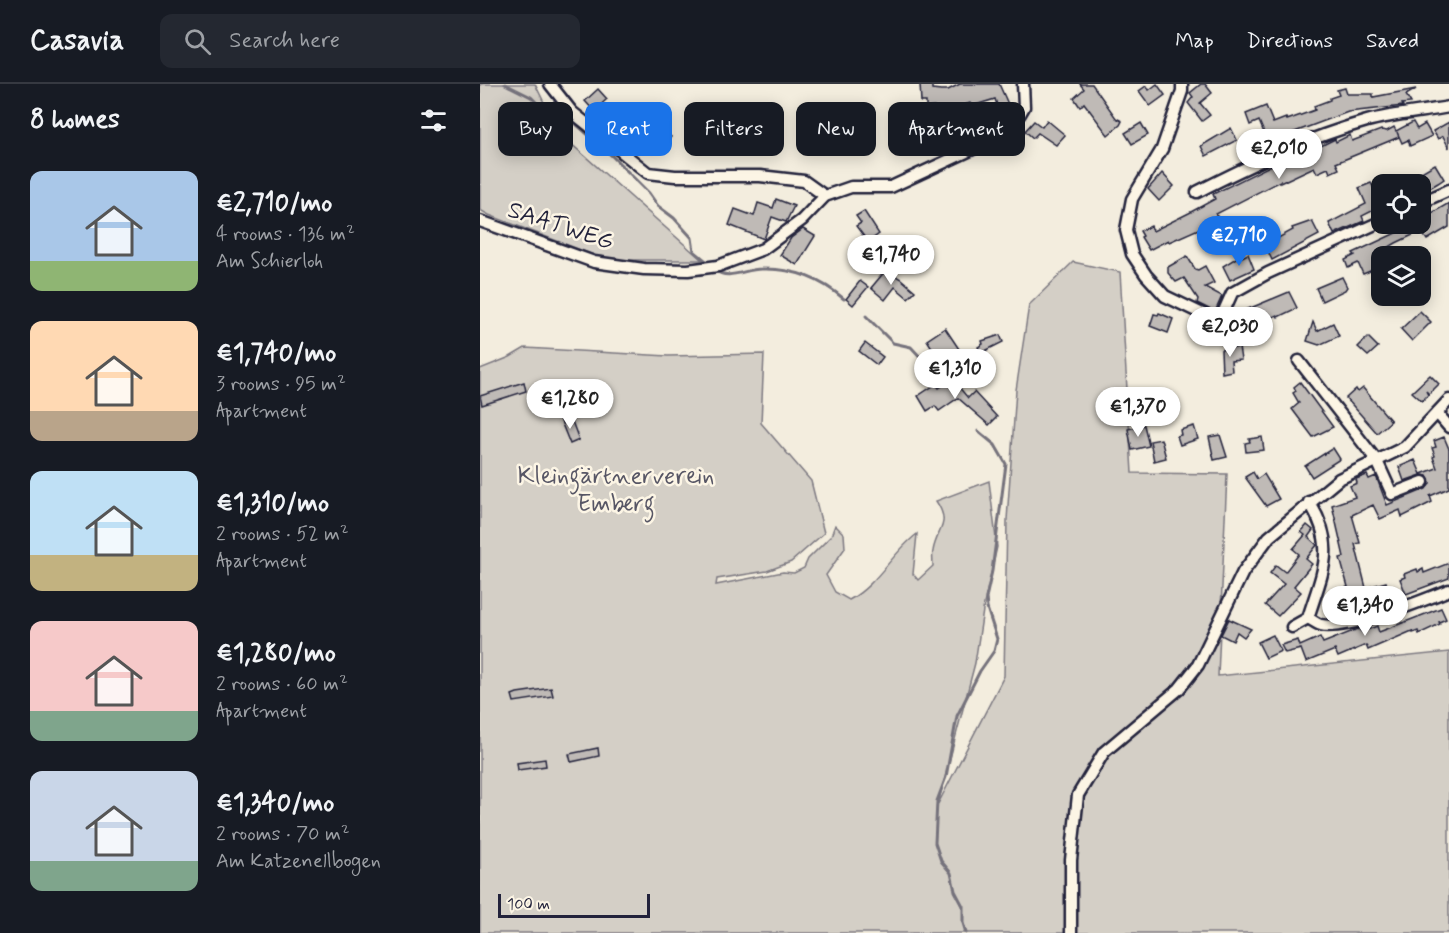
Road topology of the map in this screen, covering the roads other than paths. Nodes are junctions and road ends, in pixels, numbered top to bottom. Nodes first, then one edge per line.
1 (550, 84) edge
2 (1023, 84) edge
3 (1182, 84) edge
4 (1449, 107) edge
5 (1449, 190) edge
6 (1197, 192) dead end
7 (825, 196) junction
8 (1431, 198) edge
9 (480, 221) edge
10 (1371, 226) edge
11 (1299, 361) dead end
12 (1449, 400) edge
13 (1437, 413) junction
14 (1449, 427) edge
15 (1377, 461) junction
16 (1423, 482) dead end
17 (1309, 502) junction
18 (1449, 590) edge
19 (1308, 618) junction
20 (1292, 627) dead end
21 (1071, 933) edge

1 - 7 street
2 - 7 street, SAATWEG
3 - 10 street
4 - 6 street
5 - 8 street
7 - 9 street, SAATWEG
11 - 15 street
12 - 13 street
13 - 14 street
13 - 15 street
15 - 16 street
15 - 17 street
17 - 19 street
17 - 21 street
18 - 19 street
19 - 20 street

